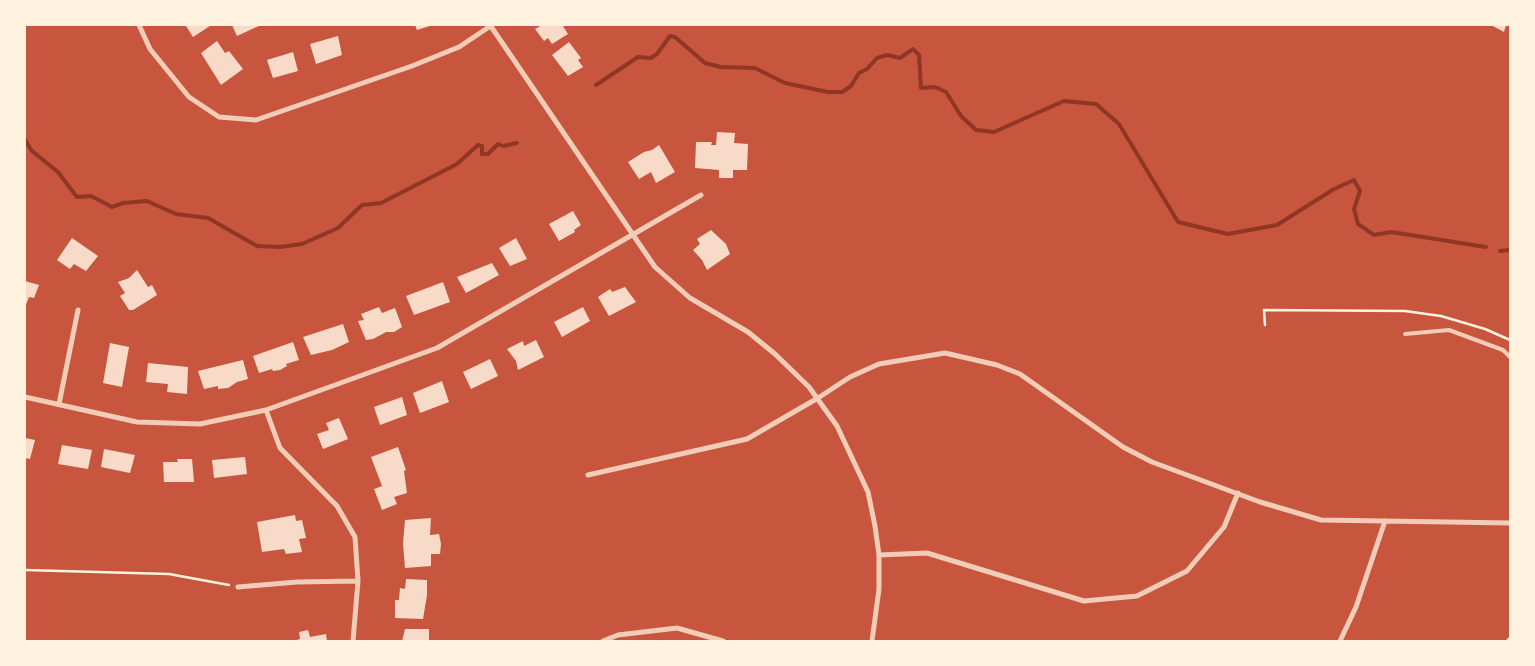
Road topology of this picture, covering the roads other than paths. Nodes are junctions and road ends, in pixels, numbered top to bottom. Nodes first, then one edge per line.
1 (139, 25) edge
2 (491, 25) edge
3 (701, 195) dead end
4 (633, 235) junction
5 (78, 310) dead end
6 (1405, 334) dead end
7 (1510, 357) edge
8 (25, 397) edge
9 (818, 398) junction
10 (59, 404) junction
11 (266, 410) junction
12 (588, 475) dead end
13 (1238, 493) junction
14 (1385, 521) junction
15 (1510, 523) edge
16 (879, 555) junction
17 (358, 581) junction
18 (238, 587) road end
19 (353, 641) edge
20 (603, 641) edge
21 (723, 641) edge
22 (872, 641) edge
23 (1340, 641) edge

1 - 2 street
2 - 4 street
3 - 4 street
4 - 9 street
4 - 11 street
5 - 10 street
6 - 7 lane
8 - 10 street
9 - 12 street
9 - 13 street
9 - 16 street
10 - 11 street
11 - 17 street
13 - 14 street
13 - 16 street
14 - 15 street
14 - 23 street
16 - 22 street
17 - 18 street
17 - 19 street
20 - 21 street

